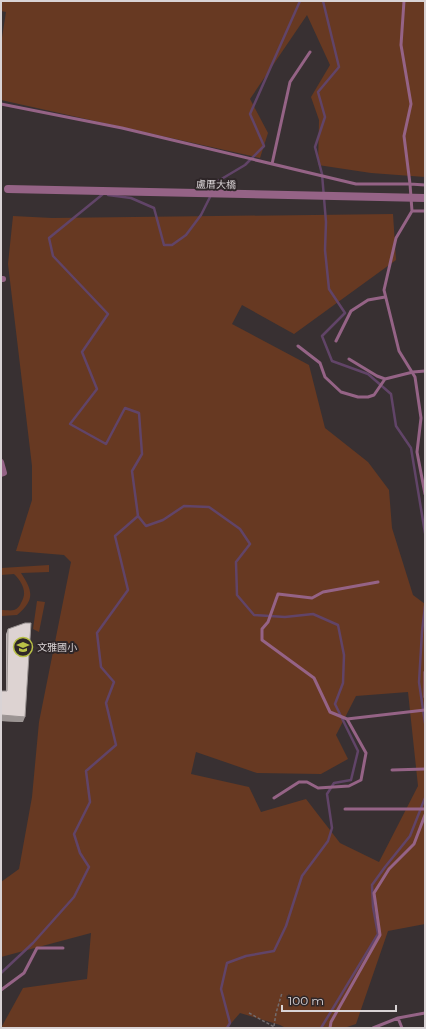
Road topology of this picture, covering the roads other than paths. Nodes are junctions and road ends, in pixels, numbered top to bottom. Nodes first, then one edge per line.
1 (404, 1) edge
2 (310, 52) dead end
3 (1, 104) edge
4 (272, 164) junction
5 (410, 184) junction
6 (425, 185) edge
7 (8, 189) dead end
8 (425, 198) edge
9 (412, 211) junction
10 (425, 211) edge
11 (385, 297) junction
12 (336, 341) dead end
13 (298, 346) dead end
14 (349, 359) dead end
15 (425, 371) edge
16 (412, 372) junction
17 (384, 380) junction
18 (1, 462) edge
19 (1, 474) edge
20 (425, 494) edge
21 (378, 582) dead end
22 (425, 672) edge
23 (425, 697) edge
24 (425, 710) edge
25 (345, 718) junction
26 (392, 770) dead end
27 (425, 770) edge
28 (274, 798) dead end
29 (345, 809) dead end
30 (425, 809) edge
31 (425, 815) edge
32 (63, 948) dead end
33 (1, 990) edge
34 (425, 1013) edge
35 (398, 1018) junction
36 (330, 1028) edge
37 (373, 1028) edge
38 (402, 1028) edge

1 - 5 lane
2 - 4 lane
3 - 4 lane
4 - 5 lane
5 - 6 lane
5 - 9 lane
7 - 8 street, 盧厝大橋, bridge
9 - 10 lane
9 - 11 lane
11 - 12 lane
11 - 16 lane
13 - 17 lane
14 - 17 lane
15 - 16 lane
16 - 17 lane
16 - 20 lane
18 - 19 street
21 - 25 lane
22 - 23 lane
24 - 25 lane
25 - 28 lane
26 - 27 lane
29 - 30 lane
31 - 36 lane
32 - 33 lane
34 - 35 lane
35 - 37 lane
35 - 38 lane

